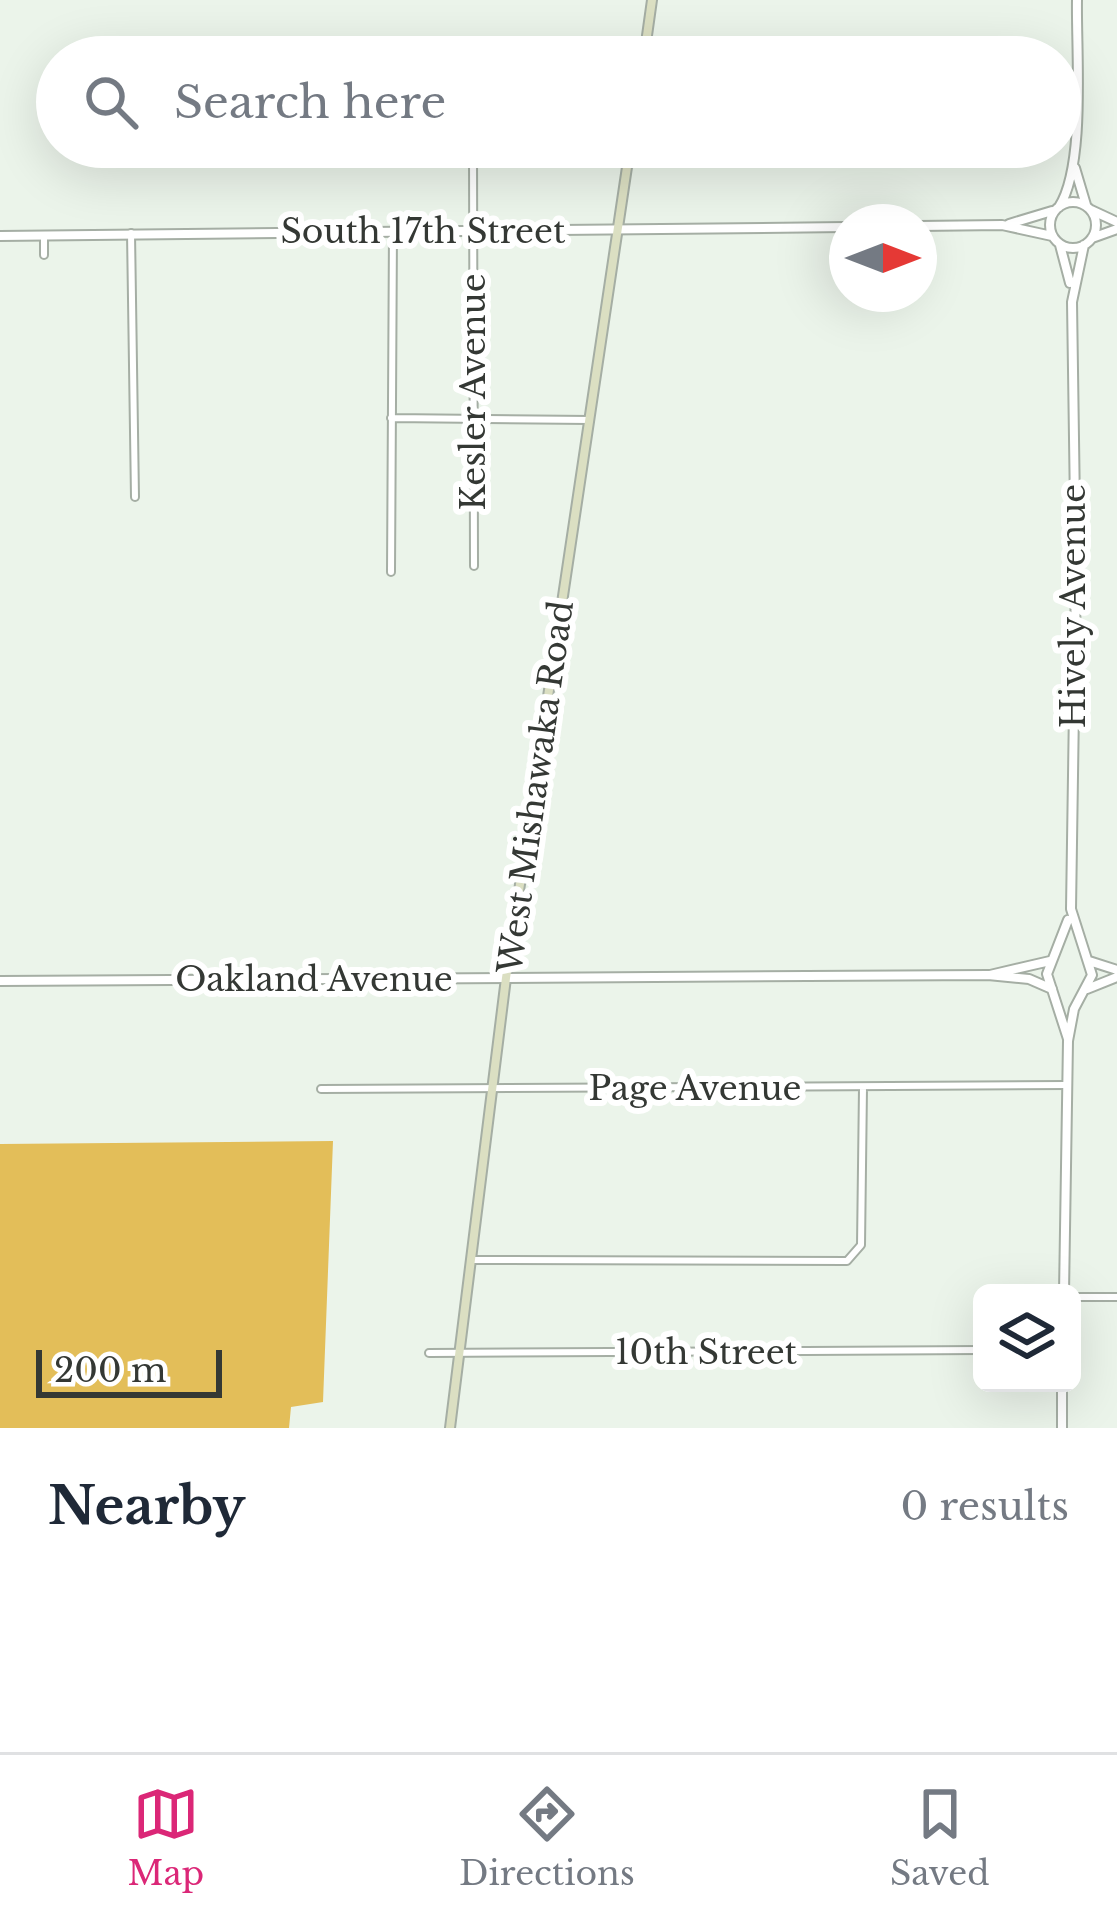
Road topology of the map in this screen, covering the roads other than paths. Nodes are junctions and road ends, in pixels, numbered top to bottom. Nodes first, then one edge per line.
1 (652, 0) edge
2 (1077, 0) edge
3 (647, 36) edge
4 (1076, 36) edge
5 (473, 168) edge
6 (627, 168) edge
7 (1071, 168) edge
8 (1077, 168) edge
9 (1057, 208) junction
10 (1088, 208) junction
11 (1002, 225) junction
12 (1117, 225) edge
13 (937, 226) edge
14 (829, 227) edge
15 (618, 229) junction
16 (473, 230) junction
17 (393, 231) junction
18 (131, 233) junction
19 (44, 235) junction
20 (0, 236) edge
21 (1057, 240) junction
22 (1087, 242) junction
23 (44, 255) dead end
24 (1072, 302) junction
25 (391, 418) junction
26 (473, 418) junction
27 (590, 420) junction
28 (135, 497) dead end
29 (474, 566) dead end
30 (392, 572) dead end
31 (1071, 909) junction
32 (1054, 958) junction
33 (1086, 959) junction
34 (1117, 974) edge
35 (988, 975) junction
36 (506, 978) junction
37 (0, 981) edge
38 (1053, 990) junction
39 (1084, 991) junction
40 (1068, 1041) junction
41 (1068, 1084) junction
42 (493, 1088) junction
43 (863, 1088) junction
44 (321, 1089) dead end
45 (472, 1260) junction
46 (1064, 1284) edge
47 (1081, 1297) edge
48 (1117, 1297) edge
49 (973, 1350) edge
50 (429, 1352) dead end
51 (460, 1353) junction
52 (1062, 1392) edge
53 (450, 1428) edge
54 (1062, 1428) edge

1 - 3 main road
2 - 4 street
5 - 16 street, Kesler Avenue
6 - 15 main road, West Mishawaka Road
7 - 9 street
8 - 10 street
9 - 10 street
9 - 11 street
9 - 21 street
10 - 12 street
10 - 22 street
11 - 13 street
11 - 21 street
12 - 22 street
14 - 15 street, South 17th Street
15 - 16 street, South 17th Street
15 - 27 main road, West Mishawaka Road
16 - 17 street, South 17th Street
16 - 26 street, Kesler Avenue
17 - 18 street, South 17th Street
17 - 25 street
18 - 19 street, South 17th Street
18 - 28 street
19 - 20 street, South 17th Street
19 - 23 street
21 - 22 street
21 - 24 street, Hively Avenue
22 - 24 street, Hively Avenue
24 - 31 street, Hively Avenue
25 - 26 street
25 - 30 street
26 - 27 street
26 - 29 street, Kesler Avenue
27 - 36 main road, West Mishawaka Road
31 - 32 street, Hively Avenue
31 - 33 street, Hively Avenue
32 - 33 street
32 - 35 street, Oakland Avenue
32 - 38 street, Hively Avenue
33 - 34 street
33 - 39 street, Hively Avenue
34 - 39 street
35 - 36 street, Oakland Avenue
35 - 38 street, Oakland Avenue
36 - 37 street, Oakland Avenue
36 - 42 main road, West Mishawaka Road
38 - 39 street
38 - 40 street, Hively Avenue
39 - 40 street, Hively Avenue
40 - 41 street
41 - 43 street, Page Avenue
41 - 46 street
42 - 43 street, Page Avenue
42 - 44 street, Page Avenue
42 - 45 main road, West Mishawaka Road
43 - 45 street
45 - 51 main road, West Mishawaka Road
47 - 48 street
49 - 51 street, 10th Street
50 - 51 street, 10th Street
51 - 53 main road, West Mishawaka Road
52 - 54 street

